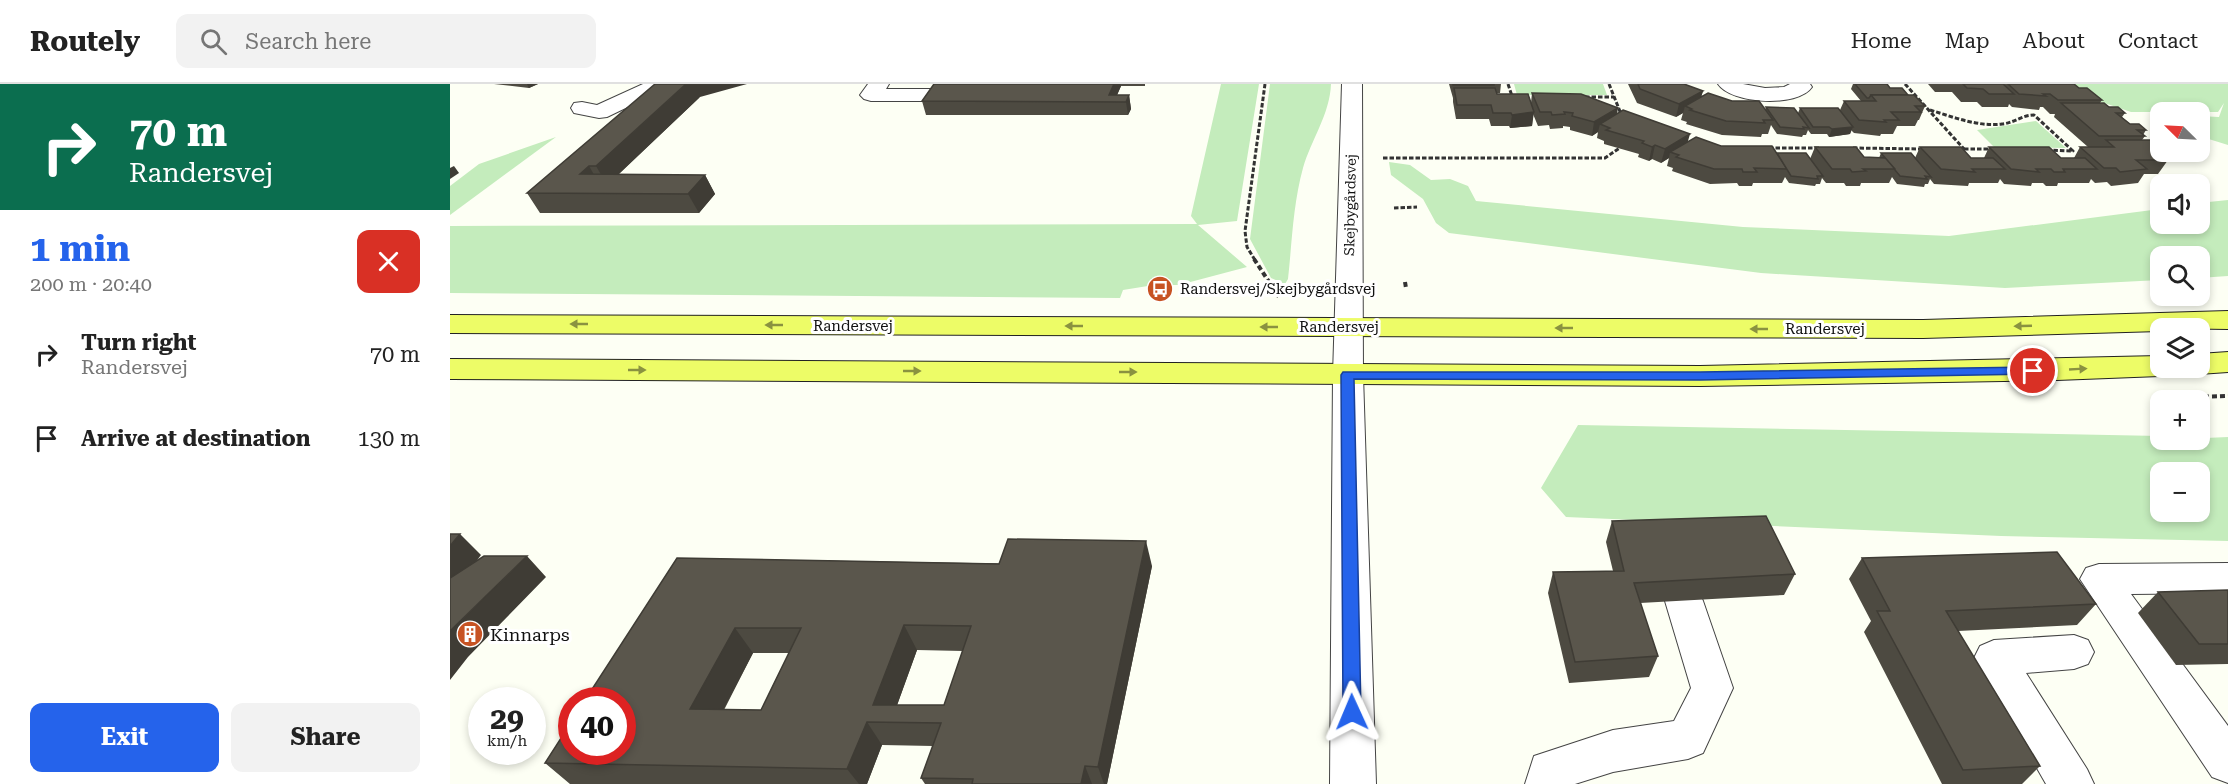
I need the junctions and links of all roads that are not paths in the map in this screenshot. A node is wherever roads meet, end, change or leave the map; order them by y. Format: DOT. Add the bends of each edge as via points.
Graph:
graph roads {
  1 [pos="660,84"];
  2 [pos="879,84"];
  3 [pos="1352,84"];
  4 [pos="1728,84"];
  5 [pos="1800,84"];
  6 [pos="935,95"];
  7 [pos="590,110"];
  8 [pos="2228,320"];
  9 [pos="450,324"];
  10 [pos="1349,327"];
  11 [pos="2228,363"];
  12 [pos="2210,364"];
  13 [pos="2150,366"];
  14 [pos="450,369"];
  15 [pos="1348,375"];
  16 [pos="2228,578"];
  17 [pos="1684,601"];
  18 [pos="2074,652"];
  19 [pos="2228,762"];
  20 [pos="1353,784"];
  21 [pos="1548,784"];
  22 [pos="2071,784"];
  1 -- 7 [label="street"];
  2 -- 6 [label="street" via="871,95"];
  3 -- 10 [label="street, Skejbygårdsvej"];
  4 -- 5 [label="street" via="1755,93 1791,94 1802,87"];
  8 -- 10 [label="main road, Randersvej, one-way" via="1923,329"];
  10 -- 9 [label="main road, Randersvej, one-way"];
  10 -- 15 [label="street, Skejbygårdsvej"];
  11 -- 12 [label="main road"];
  15 -- 13 [label="main road, one-way" via="1700,376"];
  14 -- 15 [label="main road, one-way"];
  15 -- 20 [label="street, Skejbygårdsvej"];
  16 -- 19 [label="street" via="2098,579"];
  17 -- 21 [label="street" via="1712,688 1688,739 1613,751 1550,771"];
  18 -- 22 [label="street" via="1994,658"];
}
